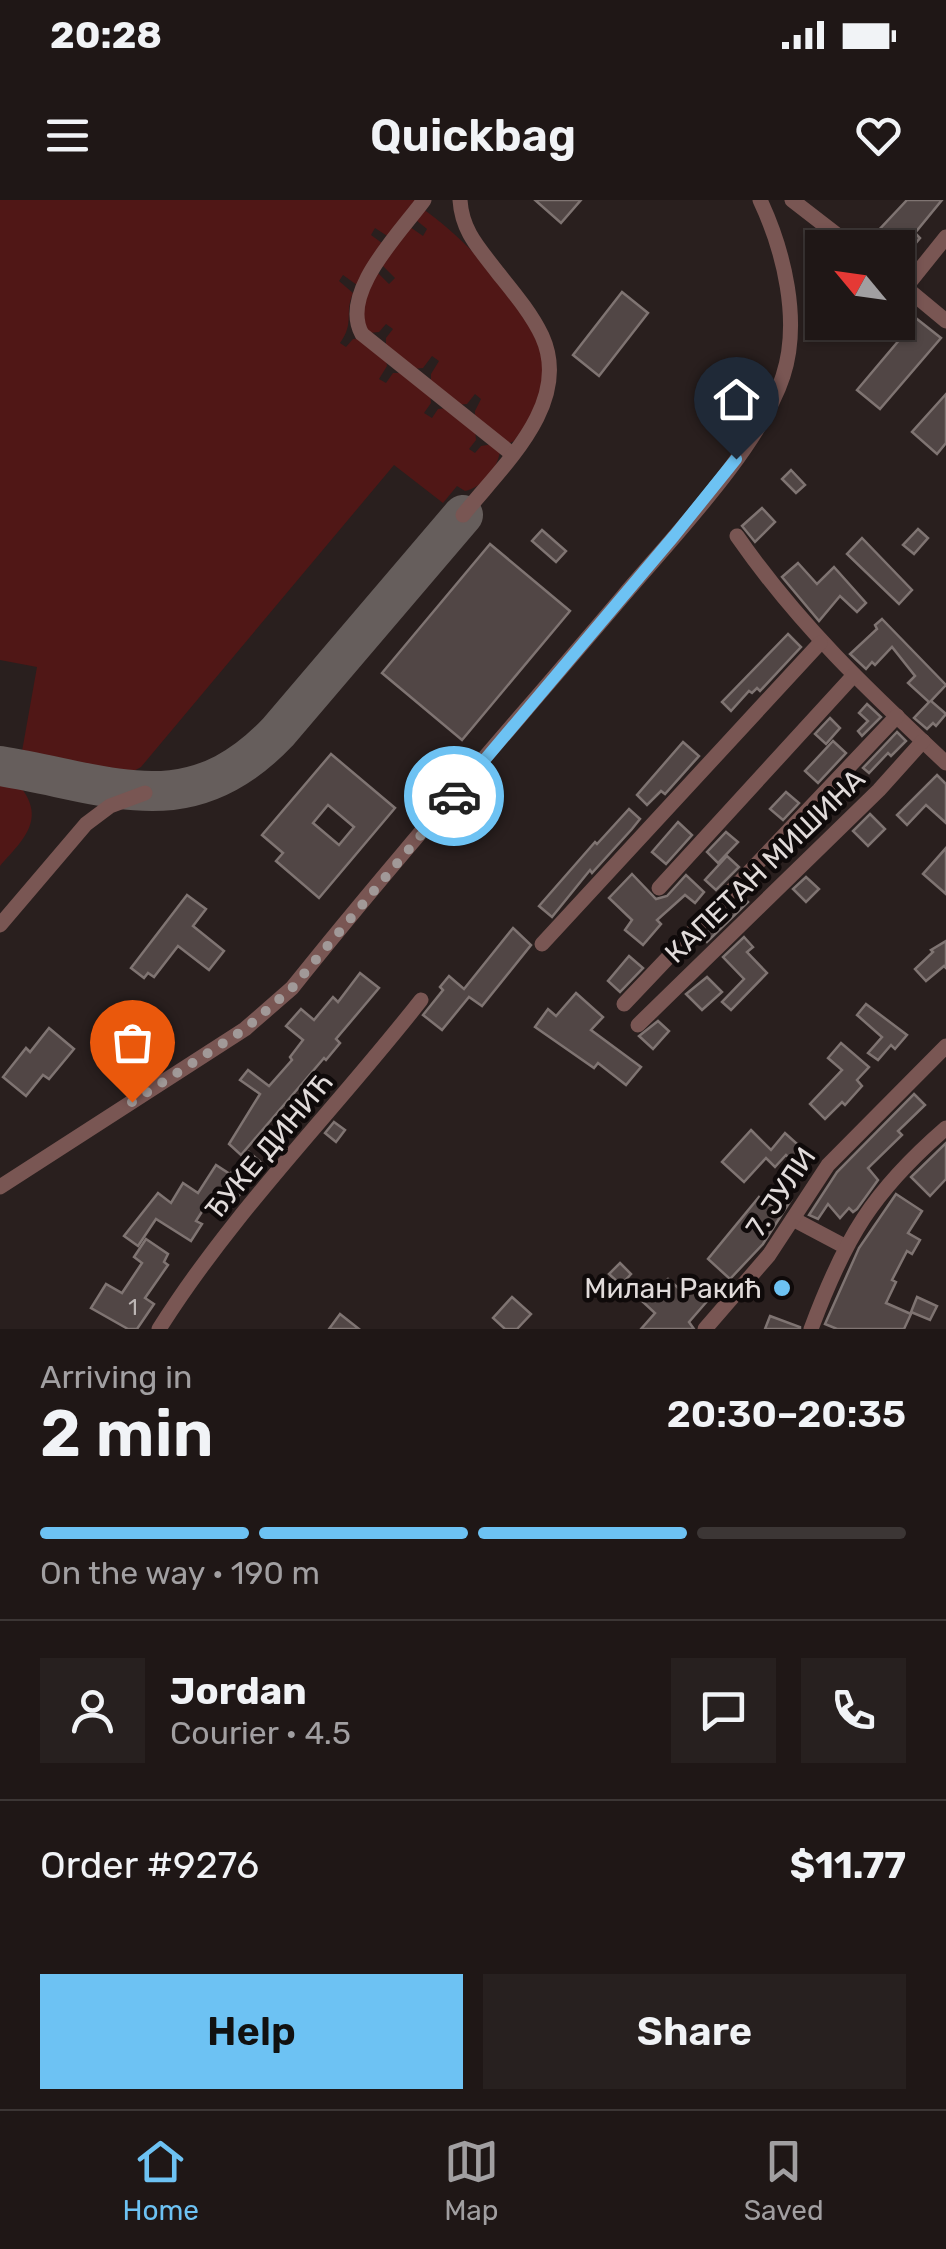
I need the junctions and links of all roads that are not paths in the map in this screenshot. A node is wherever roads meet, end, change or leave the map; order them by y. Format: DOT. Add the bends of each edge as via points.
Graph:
graph roads {
  1 [pos="424,200"];
  2 [pos="460,200"];
  3 [pos="760,200"];
  4 [pos="792,200"];
  5 [pos="831,230"];
  6 [pos="946,237"];
  7 [pos="915,269"];
  8 [pos="915,296"];
  9 [pos="946,321"];
  10 [pos="512,454"];
  11 [pos="463,515"];
  12 [pos="737,536"];
  13 [pos="820,642"];
  14 [pos="854,675"];
  15 [pos="897,716"];
  16 [pos="923,741"];
  17 [pos="946,762"];
  18 [pos="145,794"];
  19 [pos="659,888"];
  20 [pos="0,924"];
  21 [pos="542,944"];
  22 [pos="422,1000"];
  23 [pos="624,1004"];
  24 [pos="638,1025"];
  25 [pos="946,1046"];
  26 [pos="946,1128"];
  27 [pos="0,1187"];
  28 [pos="793,1220"];
  29 [pos="844,1246"];
  30 [pos="159,1329"];
  31 [pos="705,1329"];
  32 [pos="811,1329"];
  1 -- 10 [label="street" via="359,290 356,323"];
  2 -- 10 [label="street" via="476,248 522,303 548,356 540,413"];
  3 -- 27 [label="street" via="781,258 790,335 784,374 756,433 292,988 245,1029"];
  4 -- 5 [label="street"];
  6 -- 7 [label="street"];
  8 -- 9 [label="street"];
  10 -- 11 [label="street"];
  12 -- 13 [label="street"];
  13 -- 14 [label="street"];
  13 -- 21 [label="street"];
  14 -- 15 [label="street"];
  14 -- 19 [label="street"];
  15 -- 16 [label="street"];
  15 -- 23 [label="street"];
  16 -- 17 [label="street"];
  16 -- 24 [label="street, КАПЕТАН МИШИНА"];
  18 -- 20 [label="street" via="110,806 86,824"];
  22 -- 30 [label="street, ЂУКЕ ДИНИЋ" via="229,1231"];
  25 -- 28 [label="street, 7. ЈУЛИ" via="828,1165"];
  26 -- 29 [label="street" via="900,1169"];
  28 -- 29 [label="street"];
  28 -- 31 [label="street, 7. ЈУЛИ"];
  29 -- 32 [label="street"];
}
